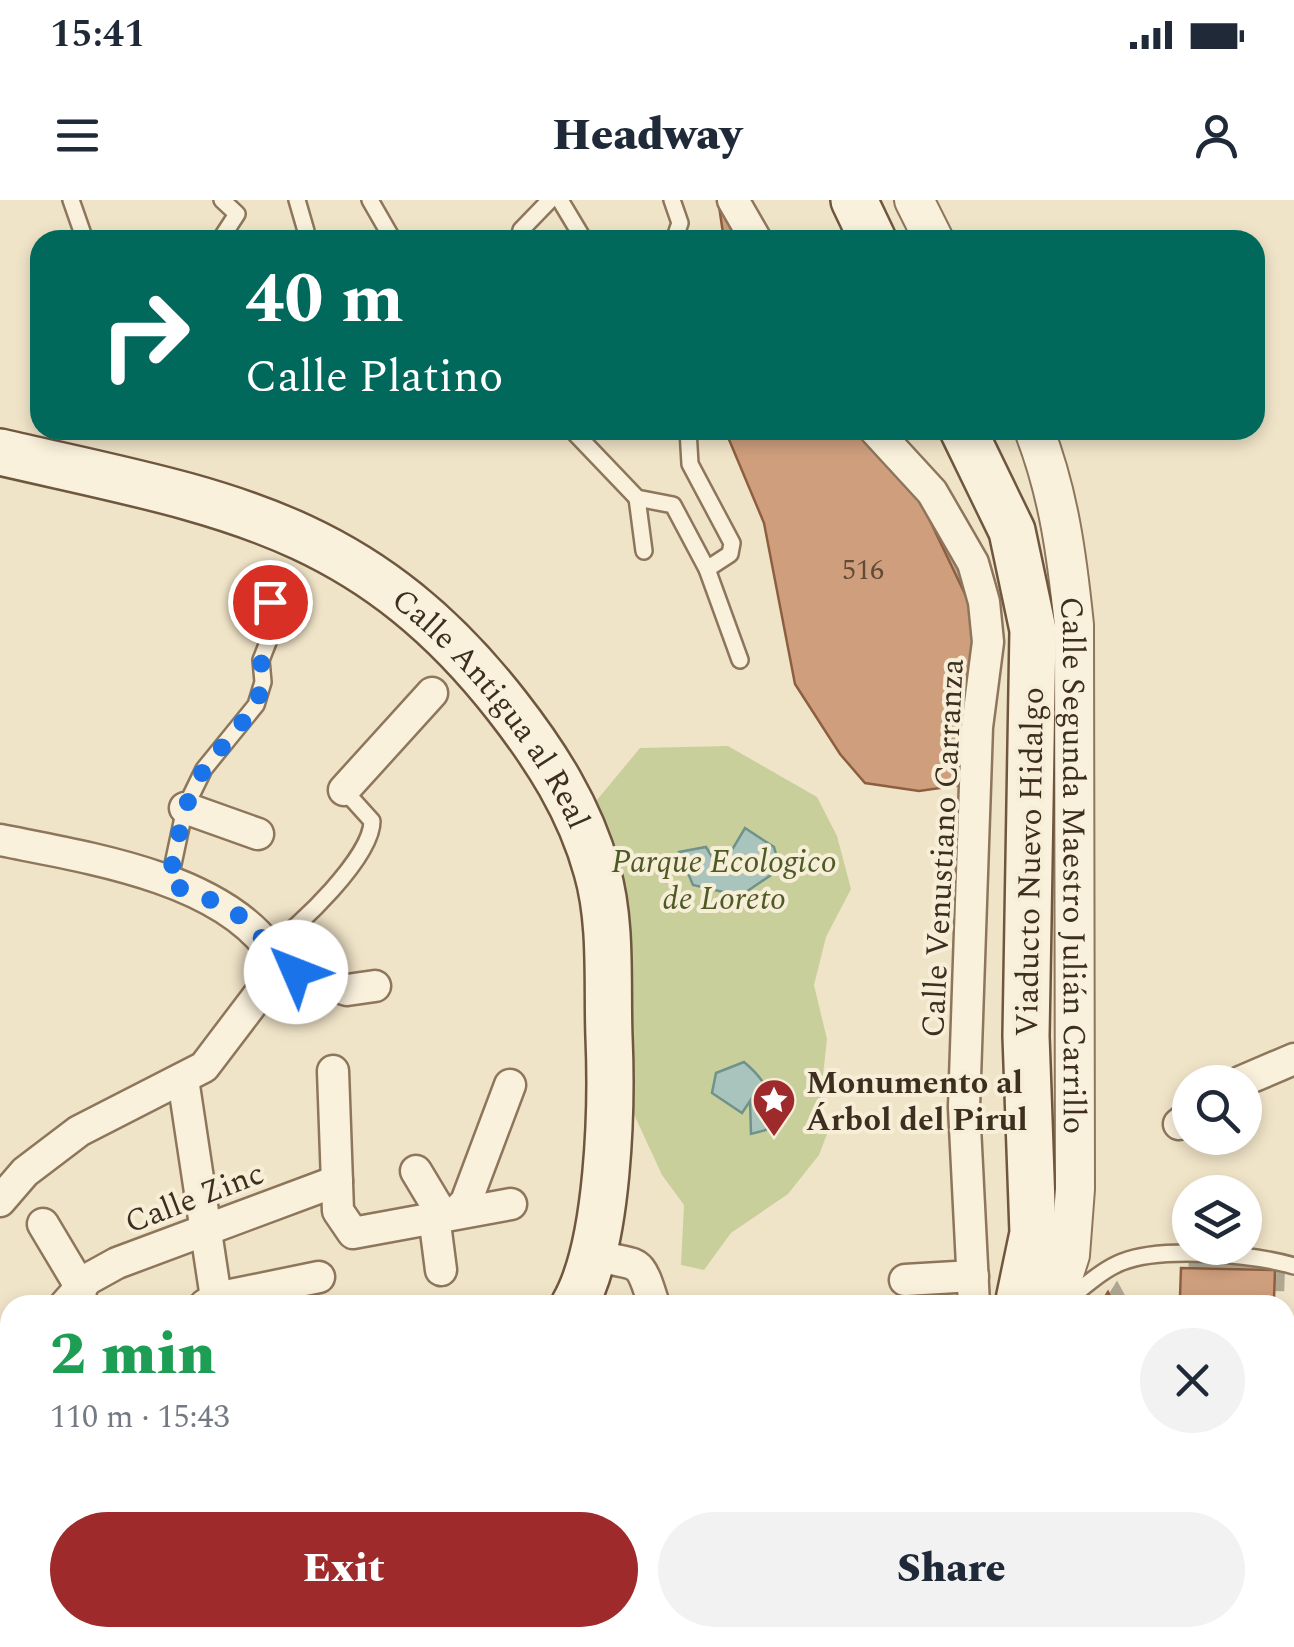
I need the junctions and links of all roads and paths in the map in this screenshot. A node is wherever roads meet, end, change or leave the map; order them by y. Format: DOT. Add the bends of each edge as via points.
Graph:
graph roads {
  1 [pos="71,200"];
  2 [pos="222,200"];
  3 [pos="296,200"];
  4 [pos="550,200"];
  5 [pos="560,200"];
  6 [pos="672,200"];
  7 [pos="733,200"];
  8 [pos="854,200"];
  9 [pos="914,200"];
  10 [pos="372,201"];
  11 [pos="82,230"];
  12 [pos="227,230"];
  13 [pos="306,230"];
  14 [pos="388,230"];
  15 [pos="521,230"];
  16 [pos="578,230"];
  17 [pos="678,230"];
  18 [pos="750,230"];
  19 [pos="868,230"];
  20 [pos="929,230"];
  21 [pos="582,440"];
  22 [pos="689,440"];
  23 [pos="884,440"];
  24 [pos="968,440"];
  25 [pos="1038,440"];
  26 [pos="0,452"];
  27 [pos="637,498"];
  28 [pos="644,551"];
  29 [pos="707,569"];
  30 [pos="278,583"];
  31 [pos="740,660"];
  32 [pos="432,693"];
  33 [pos="344,790"];
  34 [pos="185,808"];
  35 [pos="258,834"];
  36 [pos="0,840"];
  37 [pos="168,884"];
  38 [pos="269,956"];
  39 [pos="376,986"];
  40 [pos="1294,1058"];
  41 [pos="333,1071"];
  42 [pos="1262,1072"];
  43 [pos="183,1078"];
  44 [pos="510,1086"];
  45 [pos="416,1171"];
  46 [pos="337,1181"];
  47 [pos="0,1201"];
  48 [pos="511,1204"];
  49 [pos="444,1215"];
  50 [pos="42,1224"];
  51 [pos="206,1230"];
  52 [pos="593,1254"];
  53 [pos="1294,1266"];
  54 [pos="442,1270"];
  55 [pos="905,1280"];
  56 [pos="306,1289"];
  57 [pos="973,1291"];
  58 [pos="74,1295"];
  59 [pos="81,1295"];
  60 [pos="210,1295"];
  61 [pos="262,1295"];
  62 [pos="578,1295"];
  63 [pos="651,1295"];
  64 [pos="1020,1295"];
  65 [pos="1060,1295"];
  66 [pos="1072,1295"];
  1 -- 11 [label="lane"];
  2 -- 12 [label="lane" via="237,214"];
  3 -- 13 [label="lane"];
  4 -- 15 [label="lane"];
  5 -- 16 [label="lane"];
  6 -- 17 [label="lane"];
  7 -- 18 [label="street"];
  8 -- 19 [label="main road"];
  9 -- 20 [label="street"];
  10 -- 14 [label="lane"];
  21 -- 27 [label="lane"];
  22 -- 29 [label="lane" via="690,464 732,543 730,554"];
  23 -- 57 [label="street, Calle Venustiano Carranza" via="932,492 974,563 984,602 988,642 977,727 964,1107"];
  24 -- 64 [label="main road, Viaducto Nuevo Hidalgo" via="1012,531 1033,630 1026,1036 1032,1232"];
  25 -- 65 [label="street, Calle Segunda Maestro Julián Carrillo" via="1059,510 1074,624 1075,1188"];
  26 -- 52 [label="main road, Calle Antigua al Real" via="181,494 310,537 410,602 452,640 524,728 559,778 582,828 604,905 610,1067"];
  27 -- 28 [label="lane"];
  27 -- 29 [label="lane" via="672,505"];
  29 -- 31 [label="lane"];
  30 -- 34 [label="lane" via="267,610 272,632 256,706 204,769"];
  32 -- 33 [label="street"];
  33 -- 38 [label="lane" via="372,821 365,849"];
  34 -- 35 [label="street"];
  34 -- 37 [label="lane"];
  36 -- 37 [label="street" via="98,860"];
  37 -- 38 [label="street" via="220,902"];
  38 -- 39 [label="street" via="348,990"];
  38 -- 43 [label="street" via="270,980 258,1002 204,1067"];
  40 -- 42 [label="street"];
  41 -- 46 [label="street"];
  43 -- 47 [label="street" via="80,1130 25,1172"];
  43 -- 51 [label="street"];
  44 -- 49 [label="street" via="466,1202"];
  45 -- 49 [label="street"];
  46 -- 49 [label="street" via="338,1212 353,1233"];
  46 -- 51 [label="street, Calle Zinc"];
  48 -- 49 [label="street"];
  49 -- 54 [label="street"];
  50 -- 58 [label="street, Calle Zinc"];
  51 -- 59 [label="street, Calle Zinc" via="117,1263"];
  51 -- 60 [label="street"];
  52 -- 62 [label="main road, Calle Antigua al Real"];
  52 -- 63 [label="street" via="636,1262"];
  53 -- 66 [label="lane" via="1252,1254 1155,1256 1122,1262"];
  55 -- 57 [label="street"];
  56 -- 61 [label="street"];
}
